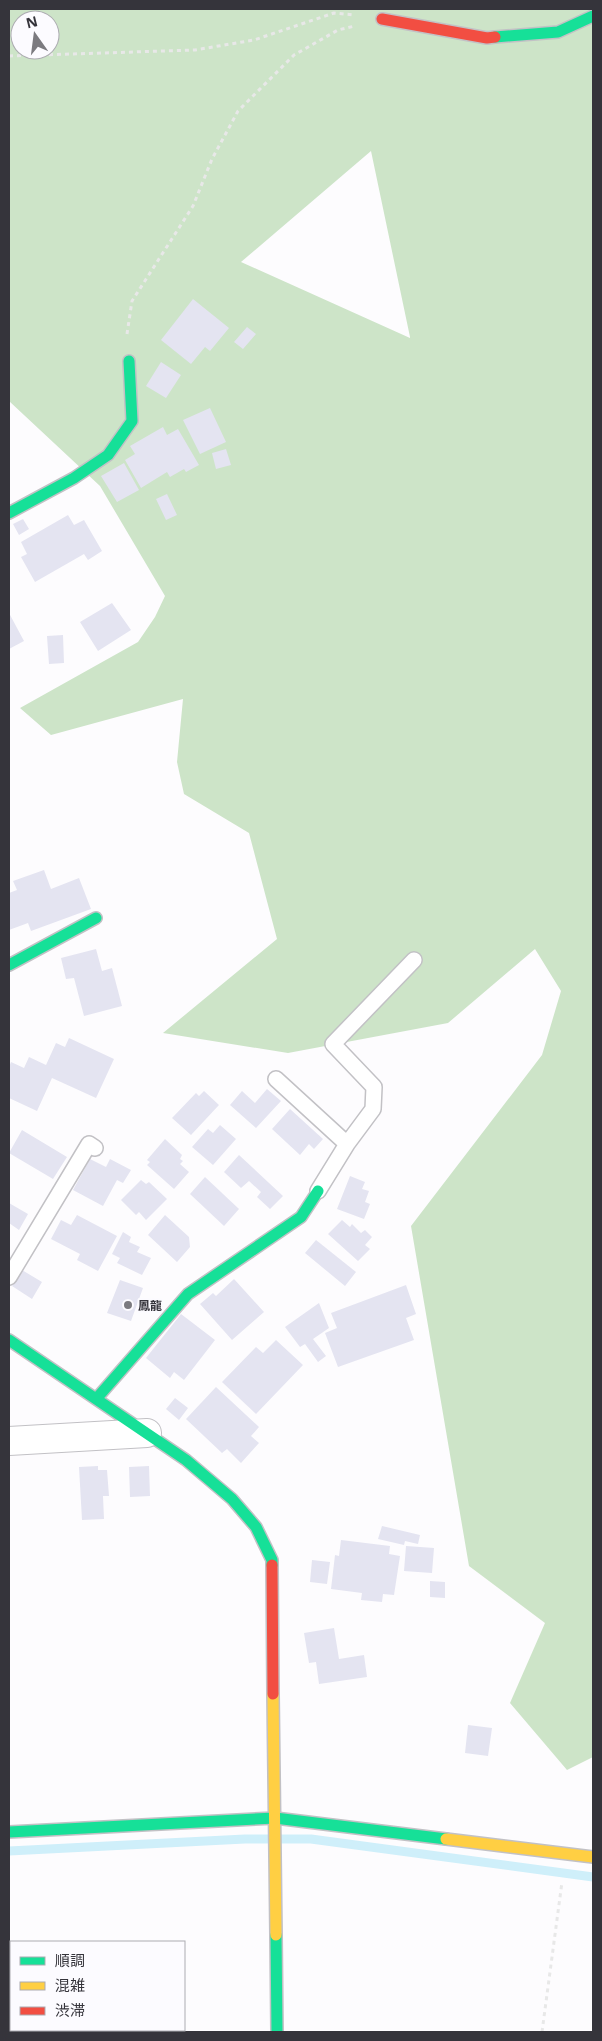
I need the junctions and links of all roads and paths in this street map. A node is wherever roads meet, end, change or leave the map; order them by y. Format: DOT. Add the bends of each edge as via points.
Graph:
graph roads {
  1 [pos="593,16"];
  2 [pos="382,19"];
  3 [pos="9,56"];
  4 [pos="129,362"];
  5 [pos="9,513"];
  6 [pos="96,918"];
  7 [pos="414,960"];
  8 [pos="9,965"];
  9 [pos="276,1079"];
  10 [pos="347,1144"];
  11 [pos="95,1148"];
  12 [pos="318,1191"];
  13 [pos="9,1277"];
  14 [pos="9,1340"];
  15 [pos="96,1398"];
  16 [pos="147,1433"];
  17 [pos="9,1440"];
  18 [pos="275,1818"];
  19 [pos="9,1832"];
  20 [pos="566,1854"];
  21 [pos="593,1857"];
  22 [pos="277,2032"];
  23 [pos="542,2032"];
  1 -- 2 [label="street" via="558,32 487,38"];
  2 -- 3 [label="path" via="334,13 254,40 195,50"];
  2 -- 4 [label="path" via="338,30 294,55 238,111 212,159 193,206 132,302 126,341"];
  4 -- 5 [label="street" via="132,421 108,455 74,478"];
  6 -- 8 [label="street"];
  7 -- 10 [label="lane" via="333,1044 374,1087 372,1109"];
  9 -- 10 [label="lane"];
  10 -- 12 [label="lane"];
  11 -- 13 [label="lane" via="89,1144"];
  12 -- 15 [label="street" via="301,1217 188,1294"];
  14 -- 15 [label="street"];
  15 -- 16 [label="street"];
  16 -- 17 [label="street"];
  16 -- 18 [label="street" via="186,1460 232,1499 256,1527 272,1560"];
  18 -- 19 [label="street"];
  18 -- 20 [label="street"];
  18 -- 22 [label="street"];
  20 -- 21 [label="street"];
  20 -- 23 [label="path"];
}
